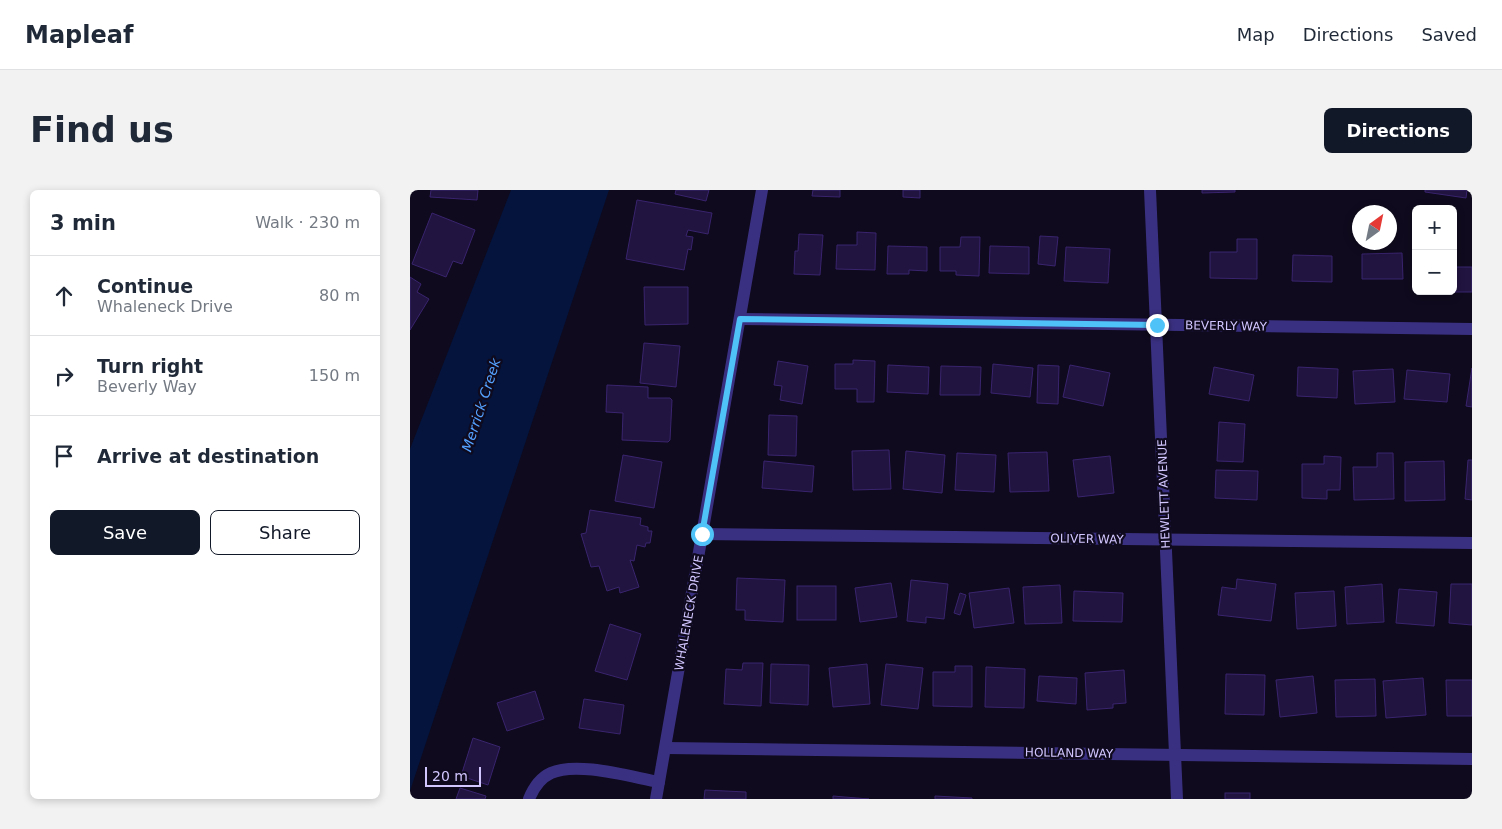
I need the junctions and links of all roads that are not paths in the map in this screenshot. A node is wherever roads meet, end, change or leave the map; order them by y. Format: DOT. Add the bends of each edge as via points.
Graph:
graph roads {
  1 [pos="762,190"];
  2 [pos="1150,190"];
  3 [pos="740,319"];
  4 [pos="1157,325"];
  5 [pos="1472,329"];
  6 [pos="702,534"];
  7 [pos="1166,540"];
  8 [pos="1472,543"];
  9 [pos="666,748"];
  10 [pos="1175,754"];
  11 [pos="1472,759"];
  12 [pos="659,782"];
  13 [pos="529,799"];
  14 [pos="656,799"];
  15 [pos="1177,799"];
  1 -- 3 [label="street, WHALENECK DRIVE"];
  2 -- 4 [label="street, HEWLETT AVENUE"];
  3 -- 4 [label="street, BEVERLY WAY"];
  3 -- 6 [label="street, WHALENECK DRIVE"];
  4 -- 5 [label="street, BEVERLY WAY"];
  4 -- 7 [label="street, HEWLETT AVENUE"];
  6 -- 7 [label="street, OLIVER WAY"];
  6 -- 9 [label="street, WHALENECK DRIVE"];
  7 -- 8 [label="street, OLIVER WAY"];
  7 -- 10 [label="street, HEWLETT AVENUE"];
  9 -- 10 [label="street, HOLLAND WAY"];
  9 -- 12 [label="street, WHALENECK DRIVE"];
  10 -- 11 [label="street, HOLLAND WAY"];
  10 -- 15 [label="street, HEWLETT AVENUE"];
  12 -- 13 [label="street" via="572,768 550,773 534,787"];
  12 -- 14 [label="street, WHALENECK DRIVE"];
}
